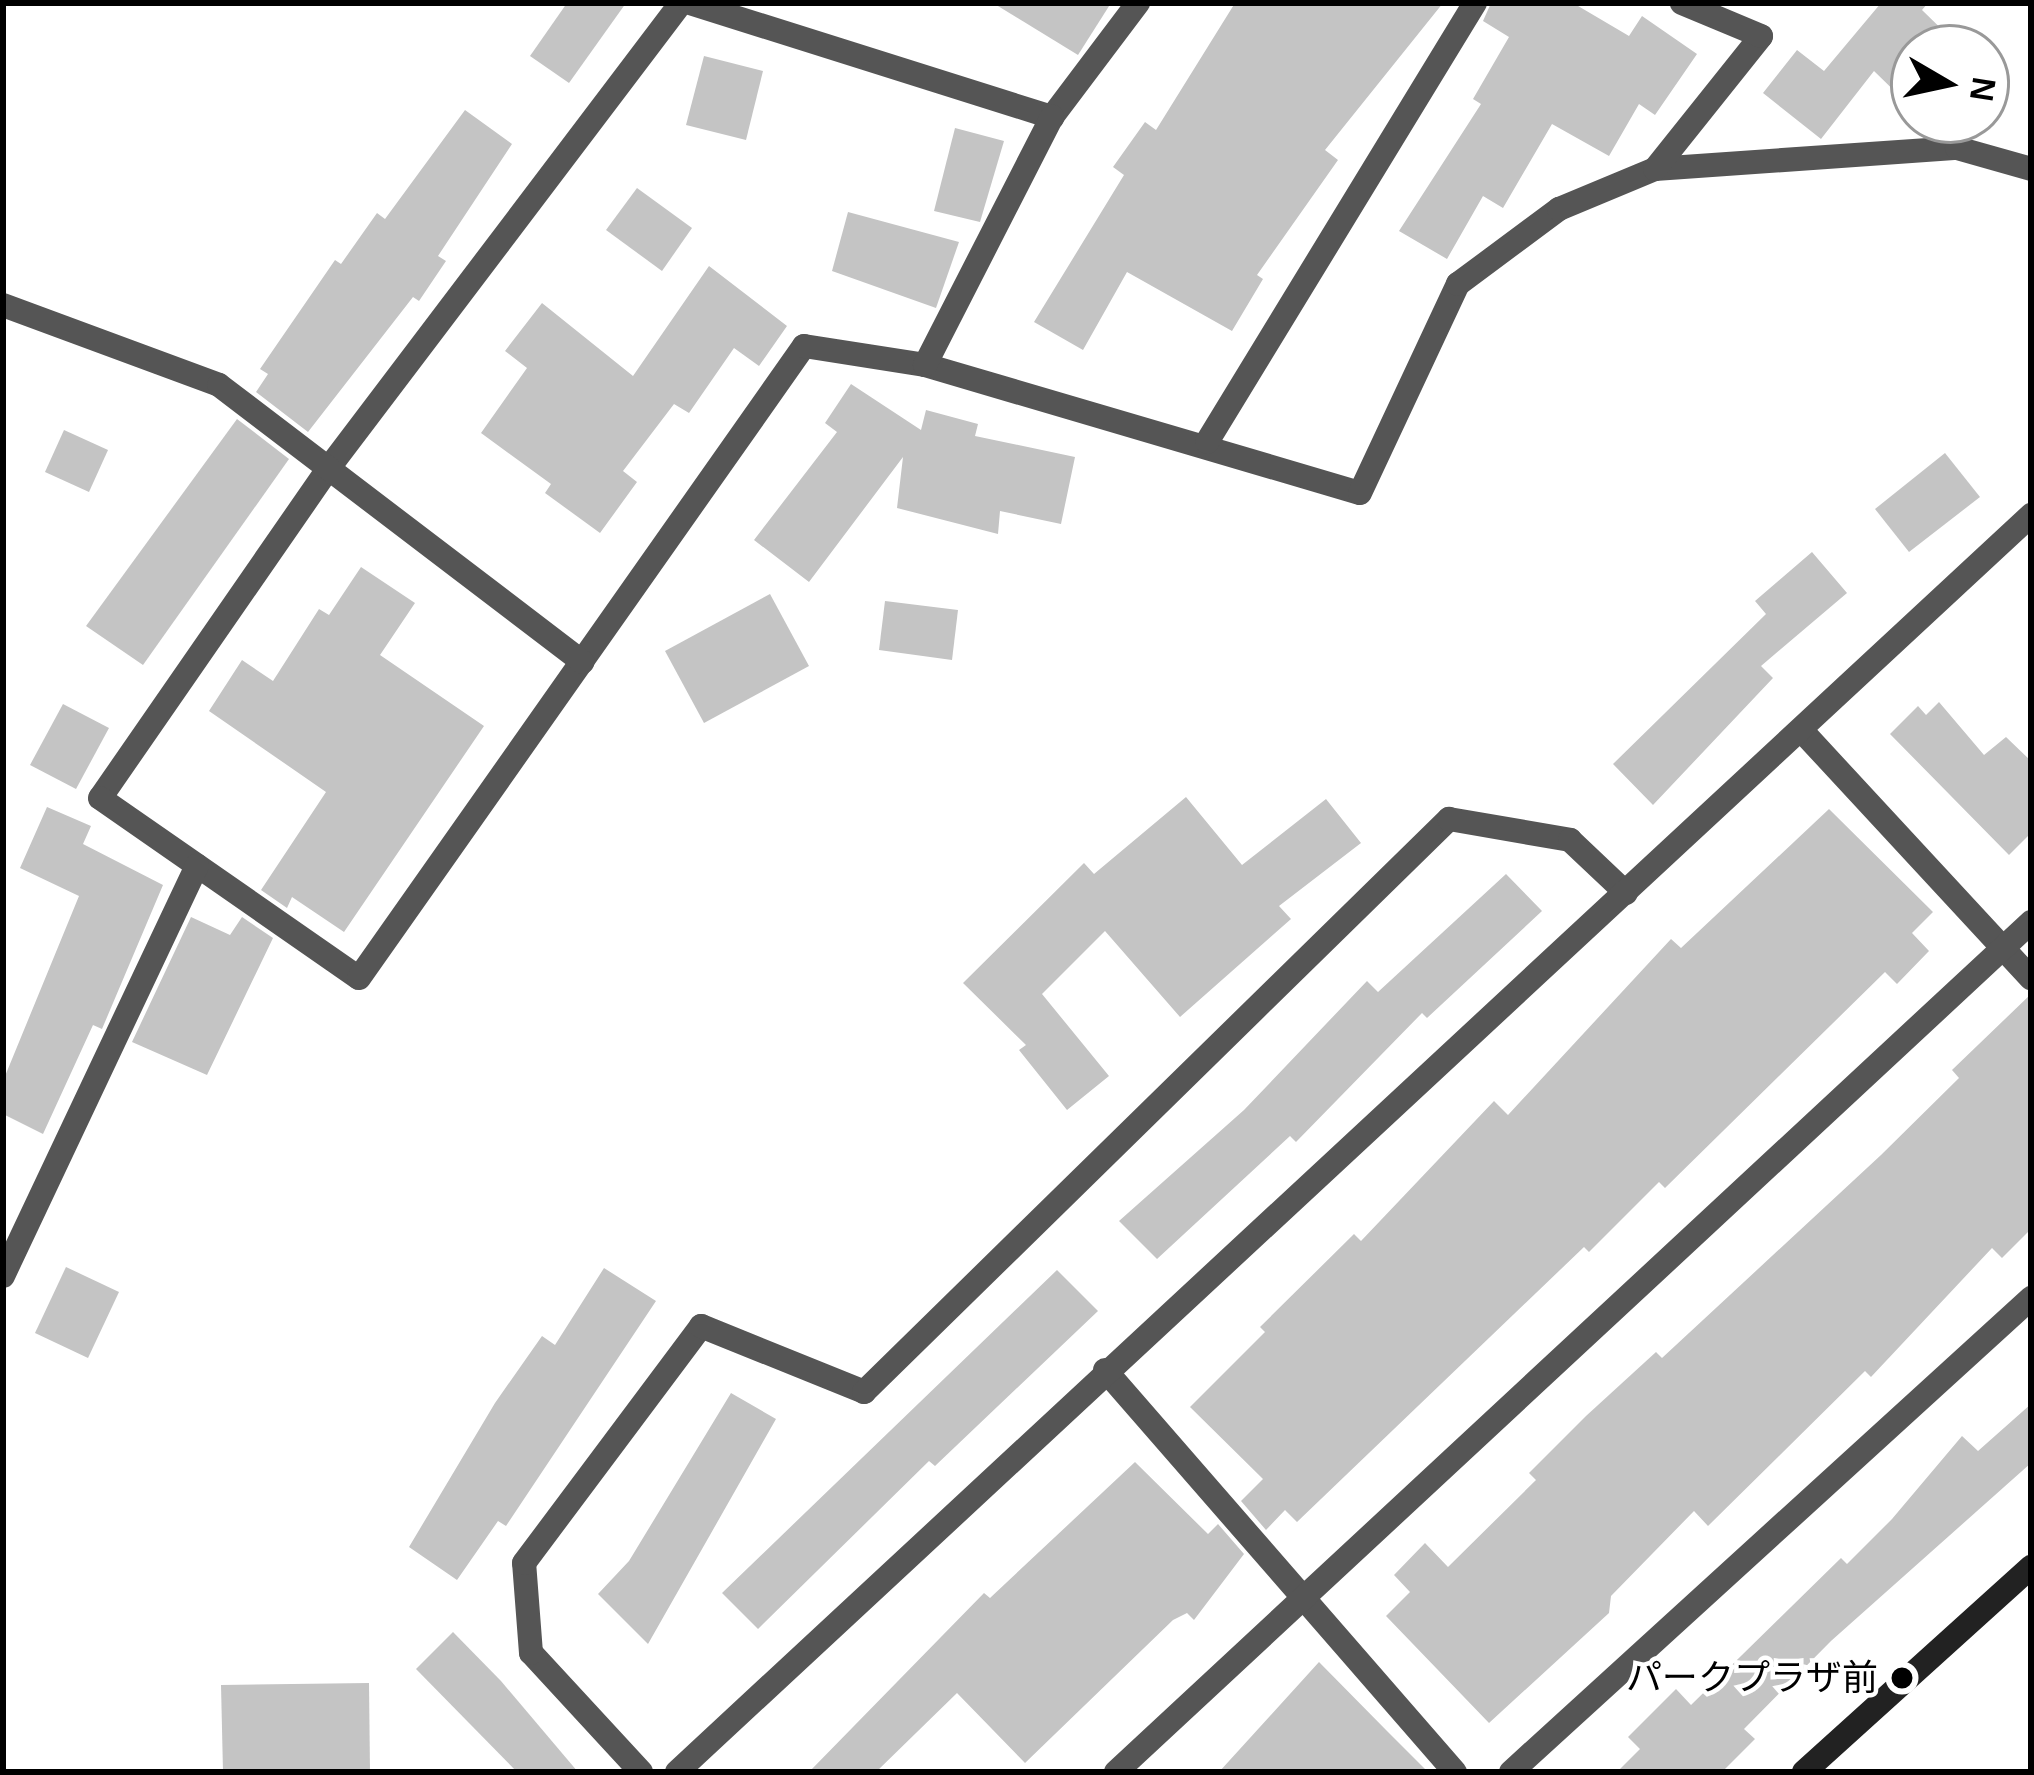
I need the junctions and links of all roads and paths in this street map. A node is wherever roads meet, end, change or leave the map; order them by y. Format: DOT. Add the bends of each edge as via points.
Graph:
graph roads {
  1 [pos="686,3"];
  2 [pos="1138,3"];
  3 [pos="1475,3"];
  4 [pos="1682,3"];
  5 [pos="1052,117"];
  6 [pos="1655,169"];
  7 [pos="2031,169"];
  8 [pos="3,305"];
  9 [pos="926,365"];
  10 [pos="1207,442"];
  11 [pos="328,469"];
  12 [pos="2031,515"];
  13 [pos="584,662"];
  14 [pos="1802,731"];
  15 [pos="197,866"];
  16 [pos="1626,893"];
  17 [pos="2031,922"];
  18 [pos="2003,947"];
  19 [pos="2031,978"];
  20 [pos="3,1276"];
  21 [pos="2031,1298"];
  22 [pos="1105,1370"];
  23 [pos="2031,1567"];
  24 [pos="1301,1602"];
  25 [pos="641,1772"];
  26 [pos="677,1772"];
  27 [pos="1116,1772"];
  28 [pos="1455,1772"];
  29 [pos="1511,1772"];
  30 [pos="1804,1772"];
  1 -- 5 [label="street"];
  1 -- 11 [label="street"];
  2 -- 5 [label="street"];
  3 -- 10 [label="street"];
  4 -- 6 [label="street" via="1760,36"];
  5 -- 9 [label="street"];
  6 -- 7 [label="street" via="1958,148"];
  6 -- 10 [label="street" via="1559,209 1458,284 1360,493"];
  8 -- 11 [label="street" via="218,385"];
  9 -- 10 [label="street"];
  9 -- 13 [label="street" via="805,346"];
  11 -- 13 [label="street"];
  11 -- 15 [label="street" via="100,798"];
  12 -- 14 [label="street"];
  13 -- 15 [label="street" via="359,978"];
  14 -- 16 [label="street"];
  14 -- 18 [label="street"];
  15 -- 20 [label="street"];
  16 -- 22 [label="street"];
  16 -- 25 [label="street" via="1570,840 1449,819 864,1392 701,1326 524,1563 531,1653"];
  17 -- 18 [label="street"];
  18 -- 19 [label="street"];
  18 -- 24 [label="street"];
  21 -- 29 [label="street"];
  22 -- 24 [label="street"];
  22 -- 26 [label="street"];
  23 -- 30 [label="street"];
  24 -- 27 [label="street"];
  24 -- 28 [label="street"];
}
